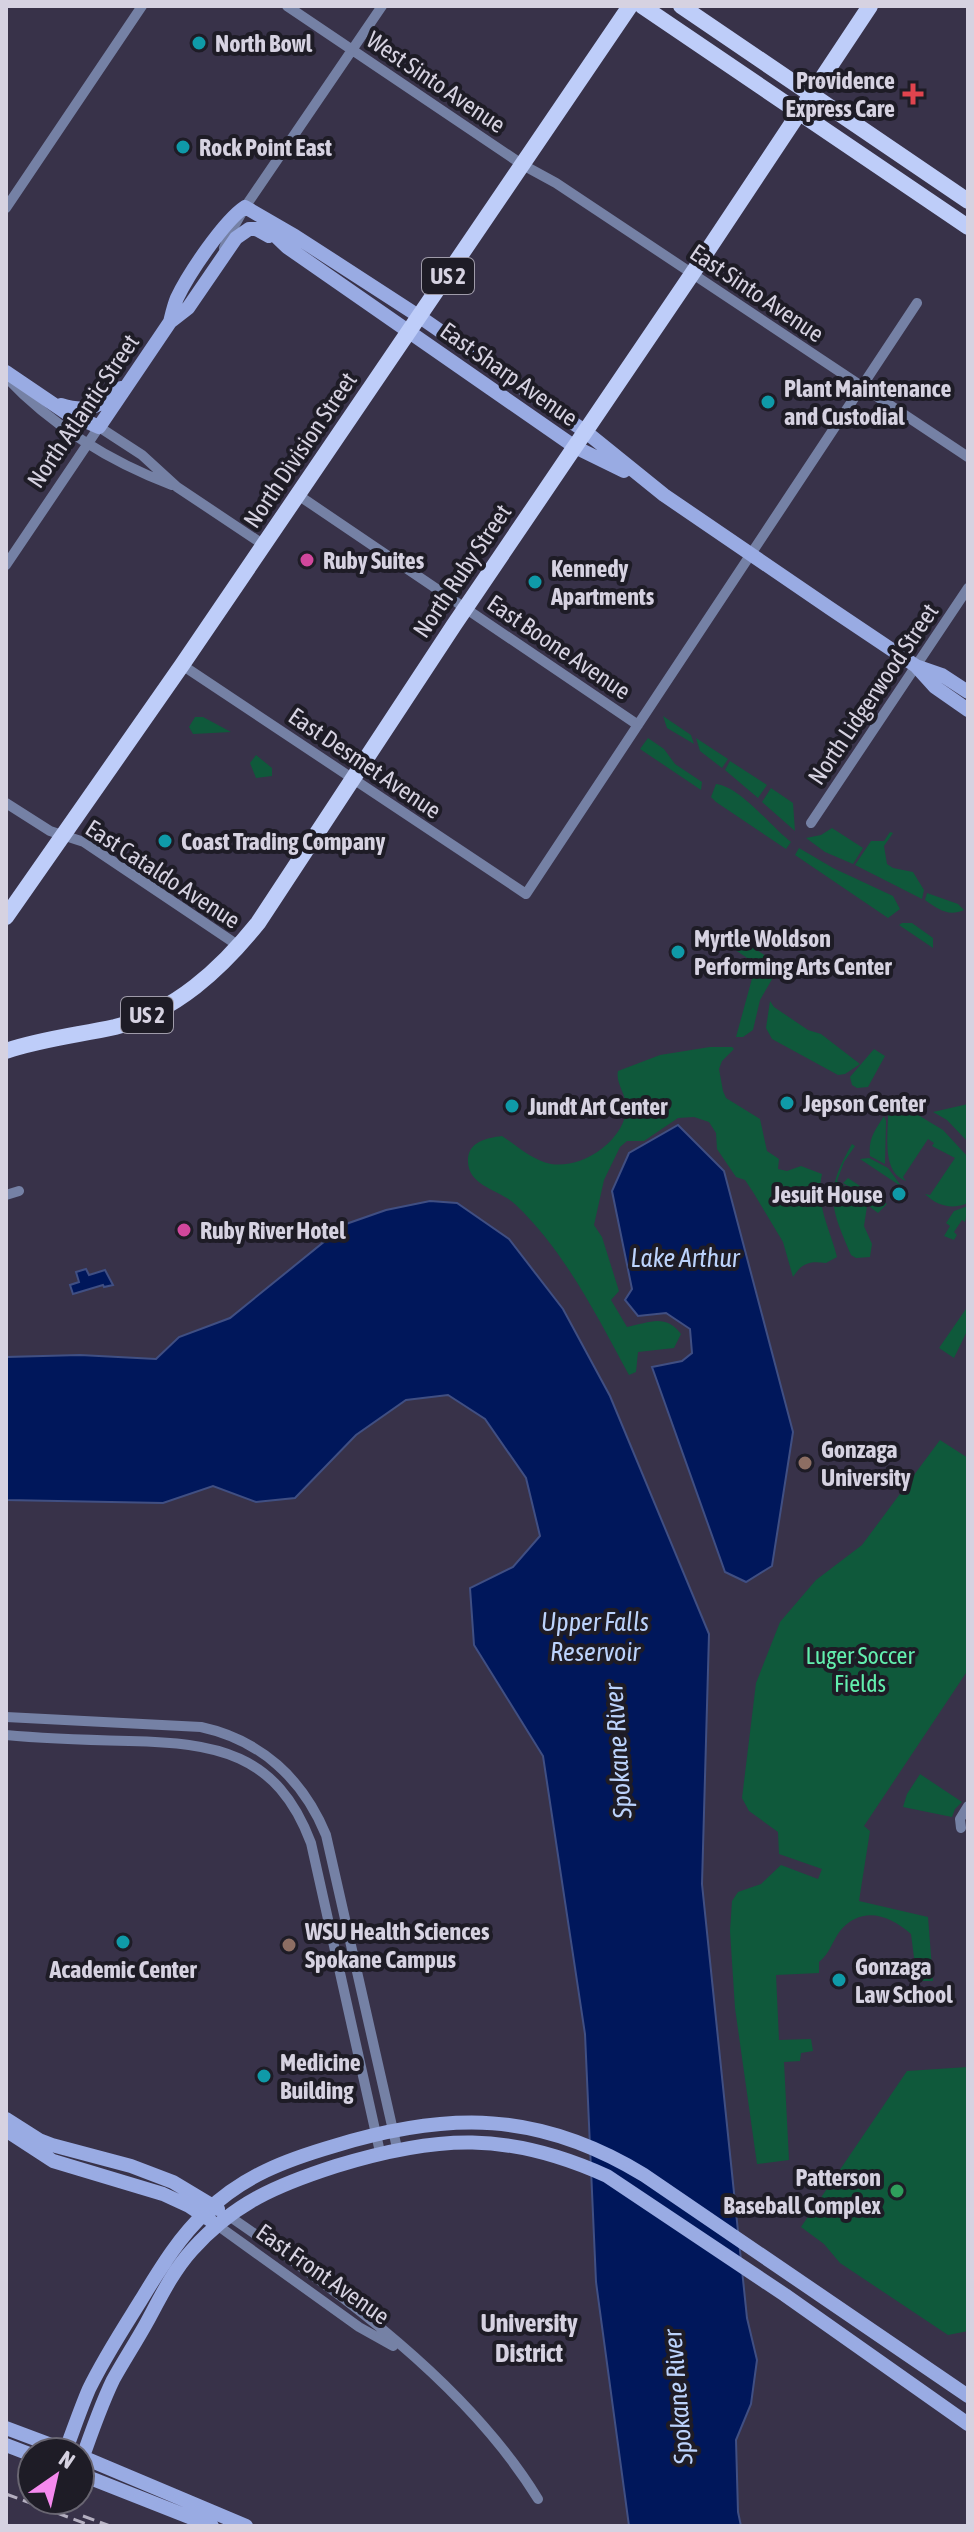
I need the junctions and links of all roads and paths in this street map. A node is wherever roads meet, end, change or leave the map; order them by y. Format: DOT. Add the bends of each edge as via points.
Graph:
graph roads {
  1 [pos="142,6"];
  2 [pos="287,6"];
  3 [pos="382,6"];
  4 [pos="630,6"];
  5 [pos="642,6"];
  6 [pos="681,6"];
  7 [pos="870,6"];
  8 [pos="352,50"];
  9 [pos="811,95"];
  10 [pos="798,113"];
  11 [pos="523,165"];
  12 [pos="968,201"];
  13 [pos="245,207"];
  14 [pos="6,208"];
  15 [pos="968,227"];
  16 [pos="287,247"];
  17 [pos="222,259"];
  18 [pos="692,274"];
  19 [pos="917,303"];
  20 [pos="420,317"];
  21 [pos="170,322"];
  22 [pos="409,332"];
  23 [pos="6,374"];
  24 [pos="131,380"];
  25 [pos="862,387"];
  26 [pos="48,400"];
  27 [pos="99,427"];
  28 [pos="586,432"];
  29 [pos="88,443"];
  30 [pos="575,447"];
  31 [pos="968,457"];
  32 [pos="639,478"];
  33 [pos="177,487"];
  34 [pos="298,495"];
  35 [pos="264,545"];
  36 [pos="751,554"];
  37 [pos="6,565"];
  38 [pos="968,588"];
  39 [pos="465,608"];
  40 [pos="182,665"];
  41 [pos="916,666"];
  42 [pos="968,692"];
  43 [pos="968,710"];
  44 [pos="638,725"];
  45 [pos="352,778"];
  46 [pos="6,803"];
  47 [pos="811,823"];
  48 [pos="65,835"];
  49 [pos="6,917"];
  50 [pos="239,946"];
  51 [pos="6,1051"];
  52 [pos="19,1191"];
  53 [pos="6,1195"];
  54 [pos="6,1717"];
  55 [pos="75,1722"];
  56 [pos="6,1735"];
  57 [pos="74,1739"];
  58 [pos="968,1806"];
  59 [pos="961,1828"];
  60 [pos="337,1874"];
  61 [pos="320,1878"];
  62 [pos="363,1992"];
  63 [pos="346,2002"];
  64 [pos="6,2119"];
  65 [pos="392,2129"];
  66 [pos="6,2130"];
  67 [pos="375,2133"];
  68 [pos="397,2148"];
  69 [pos="380,2152"];
  70 [pos="207,2210"];
  71 [pos="223,2220"];
  72 [pos="968,2396"];
  73 [pos="968,2424"];
  74 [pos="6,2428"];
  75 [pos="26,2436"];
  76 [pos="78,2436"];
  77 [pos="84,2436"];
  78 [pos="96,2464"];
  79 [pos="96,2480"];
  80 [pos="538,2499"];
  81 [pos="212,2526"];
  82 [pos="246,2526"];
  1 -- 14 [label="street"];
  2 -- 8 [label="street, West Sinto Avenue"];
  3 -- 8 [label="street, North Atlantic Street"];
  4 -- 11 [label="main road, North Division Street / US 2"];
  5 -- 10 [label="main road"];
  6 -- 9 [label="main road"];
  7 -- 9 [label="main road, North Ruby Street / US 2"];
  8 -- 11 [label="street, West Sinto Avenue"];
  8 -- 13 [label="street, North Atlantic Street"];
  9 -- 10 [label="main road, North Ruby Street / US 2"];
  9 -- 12 [label="main road"];
  10 -- 15 [label="main road"];
  10 -- 18 [label="main road, North Ruby Street / US 2"];
  11 -- 18 [label="street, East Sinto Avenue"];
  11 -- 20 [label="main road, North Division Street / US 2"];
  13 -- 16 [label="street, East Sharp Avenue"];
  13 -- 17 [label="street, North Atlantic Street"];
  13 -- 20 [label="street, East Sharp Avenue"];
  13 -- 21 [label="street, North Atlantic Street" via="228,221 176,299"];
  16 -- 17 [label="street" via="249,229"];
  16 -- 22 [label="street, East Sharp Avenue"];
  17 -- 21 [label="street, North Atlantic Street" via="188,308"];
  18 -- 25 [label="street, East Sinto Avenue"];
  18 -- 28 [label="main road, North Ruby Street / US 2"];
  19 -- 25 [label="street"];
  20 -- 22 [label="main road, North Division Street / US 2"];
  20 -- 28 [label="street, East Sharp Avenue"];
  21 -- 24 [label="street, North Atlantic Street"];
  22 -- 30 [label="street, East Sharp Avenue"];
  22 -- 34 [label="main road, North Division Street / US 2"];
  23 -- 26 [label="street"];
  23 -- 29 [label="street" via="25,397"];
  24 -- 26 [label="street" via="87,409"];
  24 -- 27 [label="street, North Atlantic Street"];
  25 -- 31 [label="street, East Sinto Avenue"];
  25 -- 36 [label="street"];
  26 -- 27 [label="street"];
  27 -- 29 [label="street, North Atlantic Street"];
  27 -- 33 [label="street" via="142,455"];
  28 -- 30 [label="main road, North Ruby Street / US 2"];
  28 -- 32 [label="street, East Sharp Avenue"];
  29 -- 33 [label="street" via="135,471"];
  29 -- 37 [label="street, North Atlantic Street"];
  30 -- 32 [label="street, East Sharp Avenue"];
  30 -- 39 [label="main road, North Ruby Street / US 2"];
  32 -- 36 [label="street, East Sharp Avenue"];
  33 -- 35 [label="street"];
  34 -- 35 [label="main road, North Division Street / US 2"];
  34 -- 39 [label="street, East Boone Avenue"];
  35 -- 40 [label="main road, North Division Street / US 2"];
  36 -- 41 [label="street, East Sharp Avenue"];
  36 -- 44 [label="street"];
  38 -- 41 [label="street, North Lidgerwood Street"];
  39 -- 44 [label="street, East Boone Avenue"];
  39 -- 45 [label="main road, North Ruby Street / US 2"];
  40 -- 45 [label="street, East Desmet Avenue"];
  40 -- 48 [label="main road, North Division Street / US 2"];
  41 -- 42 [label="street, East Sharp Avenue"];
  41 -- 43 [label="street, East Sharp Avenue"];
  41 -- 47 [label="street, North Lidgerwood Street"];
  44 -- 45 [label="street, East Desmet Avenue" via="526,894"];
  45 -- 50 [label="main road, North Ruby Street / US 2"];
  46 -- 48 [label="street, East Cataldo Avenue" via="45,829"];
  48 -- 49 [label="main road, North Division Street / US 2"];
  48 -- 50 [label="street, East Cataldo Avenue" via="84,842"];
  50 -- 51 [label="main road, North Ruby Street / US 2" via="198,985 141,1017"];
  52 -- 53 [label="street"];
  54 -- 55 [label="street"];
  55 -- 57 [label="street"];
  55 -- 60 [label="street" via="201,1727 258,1749 308,1798"];
  56 -- 57 [label="street"];
  57 -- 61 [label="street" via="189,1743 248,1763 295,1809"];
  58 -- 59 [label="street"];
  60 -- 61 [label="street"];
  60 -- 62 [label="street"];
  61 -- 63 [label="street"];
  62 -- 63 [label="street"];
  62 -- 65 [label="street"];
  63 -- 67 [label="street"];
  64 -- 70 [label="street" via="39,2140 173,2182"];
  65 -- 67 [label="street"];
  65 -- 68 [label="street"];
  65 -- 72 [label="street" via="469,2122 512,2126 592,2148 628,2165"];
  66 -- 70 [label="street" via="53,2161"];
  67 -- 69 [label="street"];
  67 -- 70 [label="street" via="257,2173"];
  68 -- 69 [label="street"];
  68 -- 73 [label="street" via="502,2143 578,2162 630,2189"];
  69 -- 71 [label="street" via="259,2194"];
  70 -- 71 [label="street"];
  70 -- 76 [label="street" via="167,2259 107,2356 89,2389"];
  71 -- 77 [label="street" via="189,2253 165,2290"];
  71 -- 80 [label="street, East Front Avenue" via="367,2316 476,2417"];
  74 -- 75 [label="street"];
  78 -- 82 [label="street"];
  79 -- 81 [label="street"];
}
